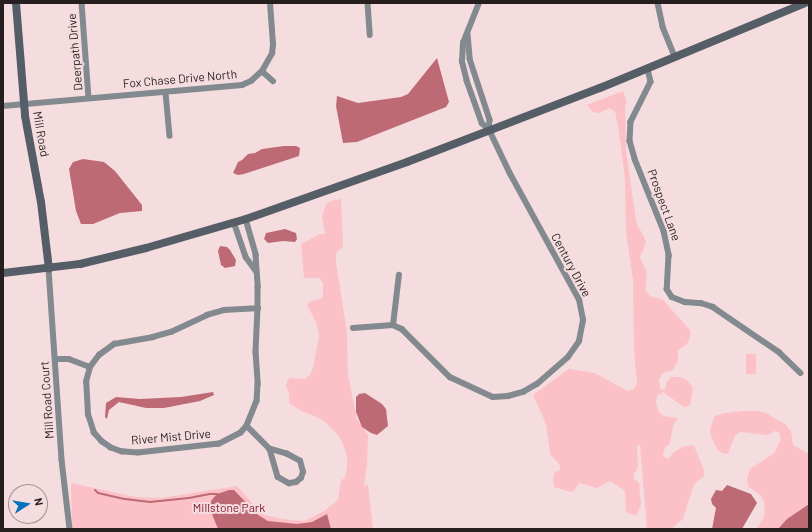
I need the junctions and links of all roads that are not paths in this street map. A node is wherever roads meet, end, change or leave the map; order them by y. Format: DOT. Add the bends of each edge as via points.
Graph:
graph roads {
  1 [pos="16,3"];
  2 [pos="82,3"];
  3 [pos="270,3"];
  4 [pos="368,3"];
  5 [pos="479,3"];
  6 [pos="658,3"];
  7 [pos="805,3"];
  8 [pos="468,30"];
  9 [pos="370,35"];
  10 [pos="676,57"];
  11 [pos="648,68"];
  12 [pos="262,71"];
  13 [pos="273,81"];
  14 [pos="166,92"];
  15 [pos="90,98"];
  16 [pos="24,105"];
  17 [pos="3,106"];
  18 [pos="489,130"];
  19 [pos="170,136"];
  20 [pos="246,219"];
  21 [pos="234,222"];
  22 [pos="49,269"];
  23 [pos="256,271"];
  24 [pos="3,273"];
  25 [pos="400,275"];
  26 [pos="258,308"];
  27 [pos="393,325"];
  28 [pos="353,328"];
  29 [pos="55,359"];
  30 [pos="90,367"];
  31 [pos="801,373"];
  32 [pos="247,426"];
  33 [pos="270,450"];
  34 [pos="70,529"];
  1 -- 16 [label="main road, Mill Road"];
  2 -- 15 [label="street, Deerpath Drive"];
  3 -- 12 [label="street, Fox Chase Drive North" via="273,44 269,62"];
  4 -- 9 [label="street"];
  5 -- 8 [label="street, Century Drive"];
  6 -- 10 [label="street" via="663,27"];
  7 -- 10 [label="main road"];
  8 -- 18 [label="street, Century Drive" via="470,59 490,120"];
  8 -- 18 [label="street, Century Drive" via="462,52 464,72 482,124"];
  10 -- 11 [label="main road"];
  11 -- 18 [label="main road"];
  11 -- 31 [label="street, Prospect Lane" via="651,82 632,122 630,141 664,231 669,255 667,288 672,297 713,307 779,352"];
  12 -- 13 [label="street"];
  12 -- 14 [label="street, Fox Chase Drive North" via="242,85"];
  14 -- 15 [label="street, Fox Chase Drive North"];
  14 -- 19 [label="street"];
  15 -- 16 [label="street, Fox Chase Drive North"];
  16 -- 17 [label="street, Fox Chase Drive North"];
  16 -- 22 [label="main road, Mill Road" via="42,202"];
  18 -- 20 [label="main road"];
  18 -- 27 [label="street, Century Drive" via="510,174 579,300 583,320 579,341 568,357 537,384 523,392 493,397 450,377 410,336"];
  20 -- 21 [label="main road"];
  20 -- 23 [label="street" via="256,255"];
  21 -- 22 [label="main road" via="146,248"];
  21 -- 23 [label="street" via="246,257"];
  22 -- 24 [label="main road"];
  22 -- 29 [label="street, Mill Road Court"];
  23 -- 26 [label="street"];
  25 -- 27 [label="street"];
  26 -- 30 [label="street" via="224,310 171,332 114,344 99,355"];
  26 -- 32 [label="street" via="257,401"];
  27 -- 28 [label="street"];
  29 -- 30 [label="street" via="69,359"];
  29 -- 34 [label="street, Mill Road Court"];
  30 -- 32 [label="street, River Mist Drive" via="86,382 88,415 94,433 111,448 138,453 206,446 229,440"];
  32 -- 33 [label="street"];
  33 -- 33 [label="street" via="278,477 289,483 301,478 303,472 300,461 287,454"];
}
